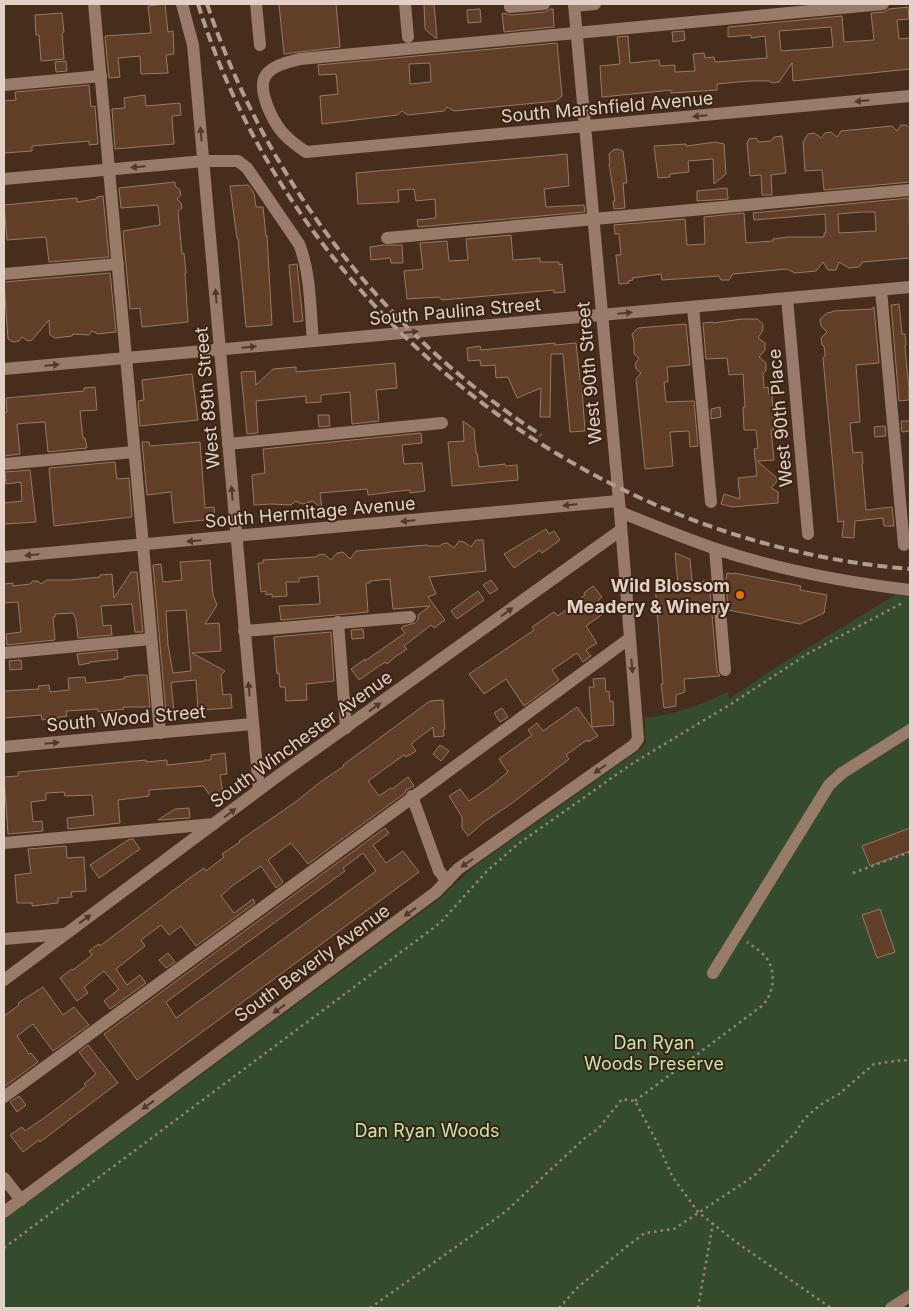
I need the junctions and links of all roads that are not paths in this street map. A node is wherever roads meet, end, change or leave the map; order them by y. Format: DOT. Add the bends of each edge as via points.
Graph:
graph roads {
  1 [pos="94,4"];
  2 [pos="182,4"];
  3 [pos="256,4"];
  4 [pos="405,4"];
  5 [pos="510,4"];
  6 [pos="544,4"];
  7 [pos="595,4"];
  8 [pos="883,4"];
  9 [pos="574,5"];
  10 [pos="577,33"];
  11 [pos="408,37"];
  12 [pos="260,45"];
  13 [pos="101,76"];
  14 [pos="4,84"];
  15 [pos="910,96"];
  16 [pos="585,126"];
  17 [pos="204,161"];
  18 [pos="109,170"];
  19 [pos="4,179"];
  20 [pos="910,190"];
  21 [pos="593,220"];
  22 [pos="388,238"];
  23 [pos="118,264"];
  24 [pos="4,274"];
  25 [pos="910,287"];
  26 [pos="882,290"];
  27 [pos="788,298"];
  28 [pos="694,307"];
  29 [pos="602,315"];
  30 [pos="313,341"];
  31 [pos="220,350"];
  32 [pos="126,358"];
  33 [pos="4,369"];
  34 [pos="442,423"];
  35 [pos="228,444"];
  36 [pos="134,452"];
  37 [pos="4,464"];
  38 [pos="712,502"];
  39 [pos="619,507"];
  40 [pos="621,530"];
  41 [pos="808,534"];
  42 [pos="236,537"];
  43 [pos="143,545"];
  44 [pos="904,545"];
  45 [pos="715,549"];
  46 [pos="4,557"];
  47 [pos="909,595"];
  48 [pos="410,617"];
  49 [pos="338,622"];
  50 [pos="244,631"];
  51 [pos="630,638"];
  52 [pos="151,639"];
  53 [pos="4,653"];
  54 [pos="725,670"];
  55 [pos="252,724"];
  56 [pos="346,728"];
  57 [pos="910,730"];
  58 [pos="160,733"];
  59 [pos="638,739"];
  60 [pos="4,747"];
  61 [pos="259,790"];
  62 [pos="412,796"];
  63 [pos="214,824"];
  64 [pos="4,843"];
  65 [pos="447,881"];
  66 [pos="64,934"];
  67 [pos="4,939"];
  68 [pos="713,973"];
  69 [pos="4,980"];
  70 [pos="4,1097"];
  71 [pos="4,1178"];
  72 [pos="21,1200"];
  73 [pos="4,1212"];
  74 [pos="910,1296"];
  75 [pos="891,1308"];
  1 -- 13 [label="street"];
  17 -- 2 [label="street, West 89th Street, one-way" via="193,45"];
  3 -- 12 [label="street"];
  4 -- 11 [label="street"];
  5 -- 6 [label="street" via="510,7"];
  7 -- 9 [label="street"];
  8 -- 10 [label="street"];
  9 -- 10 [label="street, West 90th Street"];
  10 -- 16 [label="street, West 90th Street"];
  10 -- 16 [label="street, South Marshfield Avenue" via="300,59 280,65 264,76 262,84 274,120 283,133 306,152"];
  13 -- 14 [label="street"];
  13 -- 18 [label="street"];
  15 -- 16 [label="street, South Marshfield Avenue, one-way"];
  16 -- 21 [label="street, West 90th Street"];
  17 -- 18 [label="street, one-way"];
  17 -- 30 [label="street" via="238,161 243,164 296,238 304,257"];
  31 -- 17 [label="street, West 89th Street, one-way"];
  18 -- 19 [label="street"];
  18 -- 23 [label="street"];
  20 -- 21 [label="street"];
  21 -- 22 [label="street"];
  21 -- 29 [label="street, West 90th Street"];
  23 -- 24 [label="street"];
  23 -- 32 [label="street"];
  25 -- 26 [label="street, South Paulina Street"];
  26 -- 27 [label="street, South Paulina Street"];
  26 -- 44 [label="street"];
  27 -- 28 [label="street, South Paulina Street"];
  27 -- 41 [label="street, West 90th Place"];
  29 -- 28 [label="street, South Paulina Street, one-way"];
  28 -- 38 [label="street"];
  30 -- 29 [label="street, South Paulina Street, one-way"];
  29 -- 39 [label="street, West 90th Street"];
  31 -- 30 [label="street, South Paulina Street, one-way"];
  31 -- 32 [label="street, South Paulina Street"];
  31 -- 35 [label="street, West 89th Street"];
  33 -- 32 [label="street, South Paulina Street, one-way"];
  32 -- 36 [label="street"];
  34 -- 35 [label="street"];
  42 -- 35 [label="street, West 89th Street, one-way"];
  36 -- 37 [label="street"];
  36 -- 43 [label="street"];
  39 -- 40 [label="street, West 90th Street"];
  39 -- 42 [label="street, South Hermitage Avenue, one-way"];
  39 -- 45 [label="street, South Hermitage Avenue"];
  40 -- 51 [label="street, West 90th Street"];
  56 -- 40 [label="street, South Winchester Avenue, one-way"];
  42 -- 43 [label="street, South Hermitage Avenue, one-way"];
  42 -- 50 [label="street, West 89th Street"];
  43 -- 46 [label="street, South Hermitage Avenue, one-way"];
  43 -- 52 [label="street"];
  45 -- 47 [label="street, South Hermitage Avenue"];
  45 -- 54 [label="street"];
  48 -- 49 [label="street"];
  49 -- 50 [label="street"];
  49 -- 56 [label="street"];
  55 -- 50 [label="street, West 89th Street, one-way"];
  51 -- 59 [label="street, West 90th Street, one-way"];
  51 -- 62 [label="street"];
  52 -- 53 [label="street"];
  52 -- 58 [label="street"];
  55 -- 58 [label="street, South Wood Street"];
  55 -- 61 [label="street, West 89th Street"];
  56 -- 61 [label="street, South Winchester Avenue"];
  57 -- 68 [label="street" via="828,785"];
  60 -- 58 [label="street, South Wood Street, one-way"];
  59 -- 65 [label="street, South Beverly Avenue, one-way" via="634,745 458,869"];
  63 -- 61 [label="street, South Winchester Avenue, one-way"];
  62 -- 65 [label="street" via="439,871"];
  62 -- 70 [label="street"];
  63 -- 64 [label="street"];
  66 -- 63 [label="street, South Winchester Avenue, one-way"];
  65 -- 72 [label="street, South Beverly Avenue, one-way"];
  66 -- 67 [label="street"];
  66 -- 69 [label="street, South Winchester Avenue"];
  71 -- 72 [label="street"];
  72 -- 73 [label="street, South Beverly Avenue"];
  74 -- 75 [label="street"];
}
